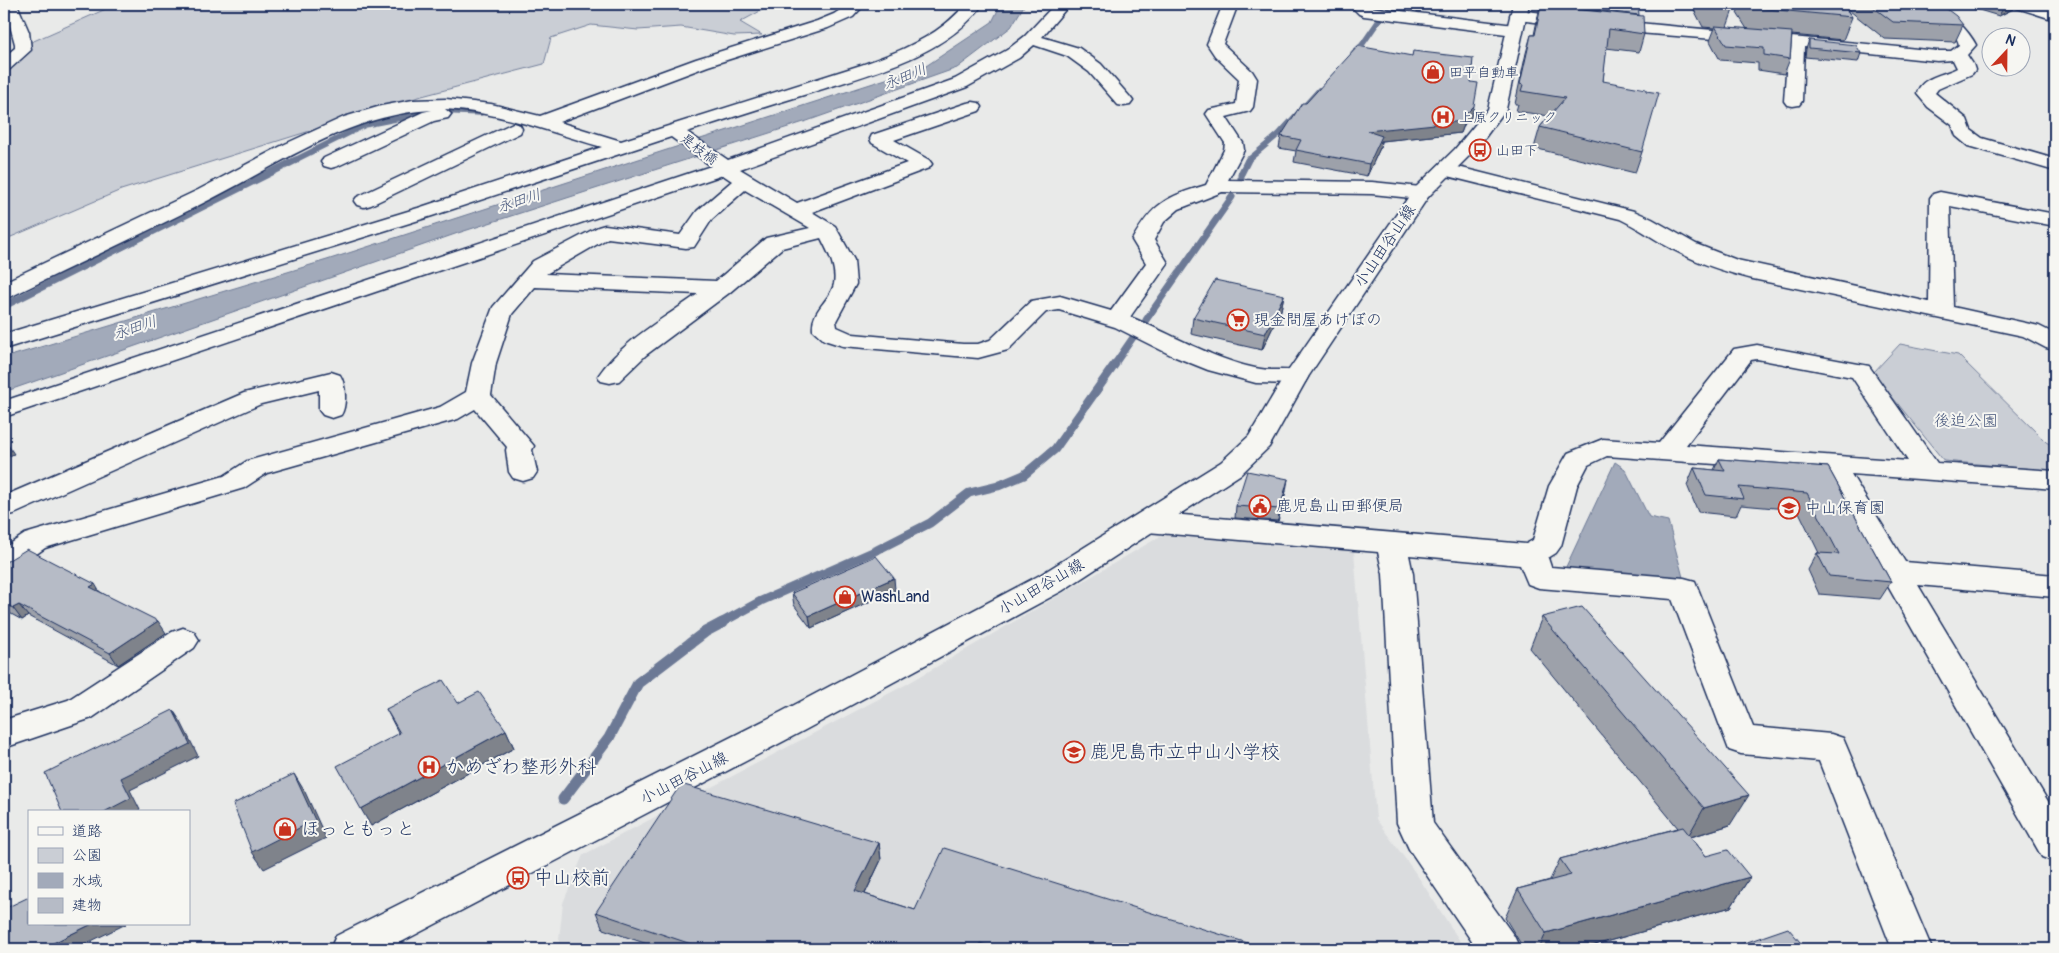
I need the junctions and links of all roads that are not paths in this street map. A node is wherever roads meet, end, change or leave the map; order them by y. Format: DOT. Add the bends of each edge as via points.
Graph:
graph roads {
  1 [pos="8,4"];
  2 [pos="856,4"];
  3 [pos="975,4"];
  4 [pos="1063,4"];
  5 [pos="1230,4"];
  6 [pos="1357,4"];
  7 [pos="1923,4"];
  8 [pos="2019,4"];
  9 [pos="2052,12"];
  10 [pos="1517,16"];
  11 [pos="1732,20"];
  12 [pos="1740,36"];
  13 [pos="1031,39"];
  14 [pos="1796,41"];
  15 [pos="1958,55"];
  16 [pos="4,65"];
  17 [pos="1124,101"];
  18 [pos="1793,101"];
  19 [pos="973,107"];
  20 [pos="541,122"];
  21 [pos="513,129"];
  22 [pos="673,130"];
  23 [pos="585,137"];
  24 [pos="622,147"];
  25 [pos="331,162"];
  26 [pos="2055,165"];
  27 [pos="724,168"];
  28 [pos="1446,170"];
  29 [pos="744,181"];
  30 [pos="1215,186"];
  31 [pos="1422,193"];
  32 [pos="364,201"];
  33 [pos="796,211"];
  34 [pos="2055,220"];
  35 [pos="828,230"];
  36 [pos="529,280"];
  37 [pos="721,288"];
  38 [pos="4,291"];
  39 [pos="1941,310"];
  40 [pos="1116,320"];
  41 [pos="2049,338"];
  42 [pos="4,342"];
  43 [pos="610,376"];
  44 [pos="1296,377"];
  45 [pos="478,396"];
  46 [pos="4,409"];
  47 [pos="332,410"];
  48 [pos="1666,451"];
  49 [pos="1832,464"];
  50 [pos="1929,471"];
  51 [pos="523,472"];
  52 [pos="2055,480"];
  53 [pos="4,507"];
  54 [pos="1147,522"];
  55 [pos="1391,543"];
  56 [pos="1532,554"];
  57 [pos="4,562"];
  58 [pos="1894,572"];
  59 [pos="2055,586"];
  60 [pos="183,640"];
  61 [pos="4,734"];
  62 [pos="2055,846"];
  63 [pos="358,948"];
  64 [pos="1500,949"];
  65 [pos="1912,949"];
  1 -- 16 [label="street" via="20,28 23,50"];
  2 -- 20 [label="street" via="846,14 815,28 756,45"];
  3 -- 22 [label="street" via="944,33 901,56"];
  4 -- 13 [label="street"];
  5 -- 30 [label="street" via="1215,44 1248,79 1244,107 1215,114 1234,143 1234,150"];
  6 -- 10 [label="street" via="1364,11"];
  7 -- 15 [label="street" via="1966,40 1968,46"];
  8 -- 9 [label="street"];
  10 -- 12 [label="street"];
  10 -- 28 [label="street, 小山田谷山線" via="1497,109"];
  11 -- 12 [label="street"];
  12 -- 14 [label="street"];
  13 -- 17 [label="street" via="1073,52 1095,68"];
  13 -- 27 [label="street" via="1013,54 961,83"];
  14 -- 15 [label="street" via="1937,56"];
  14 -- 18 [label="street"];
  15 -- 26 [label="street" via="1966,70 1936,82 1927,88 1926,94 1960,123 1962,132 1975,142"];
  19 -- 33 [label="street" via="879,138 922,164"];
  20 -- 23 [label="street"];
  20 -- 38 [label="street" via="466,104 410,106 355,119 313,136 206,193"];
  21 -- 23 [label="street" via="558,141"];
  21 -- 25 [label="street" via="442,114 429,116"];
  21 -- 32 [label="street"];
  22 -- 24 [label="street"];
  22 -- 27 [label="street, 是枝橋"];
  23 -- 24 [label="street"];
  24 -- 42 [label="street" via="425,212"];
  27 -- 29 [label="street, 是枝橋"];
  27 -- 46 [label="street"];
  28 -- 31 [label="street, 小山田谷山線"];
  28 -- 39 [label="street" via="1627,215 1688,249 1753,272"];
  29 -- 33 [label="street, 是枝橋"];
  29 -- 36 [label="street" via="704,215 686,242 605,231 541,266"];
  30 -- 31 [label="street" via="1380,189"];
  30 -- 40 [label="street" via="1172,203 1150,226 1143,240 1157,263"];
  31 -- 44 [label="street, 小山田谷山線"];
  33 -- 35 [label="street, 是枝橋"];
  34 -- 39 [label="street" via="1940,198"];
  35 -- 37 [label="street" via="774,243"];
  35 -- 40 [label="street" via="843,260 845,284 824,321 826,330 832,335 852,340 978,351 999,345 1039,306 1060,303"];
  36 -- 37 [label="street"];
  36 -- 45 [label="street" via="501,312 484,363"];
  37 -- 43 [label="street" via="637,350"];
  39 -- 41 [label="street"];
  40 -- 44 [label="street" via="1217,365 1256,376"];
  44 -- 54 [label="street, 小山田谷山線" via="1260,441 1231,468"];
  45 -- 51 [label="street" via="521,446"];
  45 -- 57 [label="street" via="449,413 257,467 234,482 35,541"];
  47 -- 53 [label="street" via="331,380 252,398"];
  48 -- 49 [label="street"];
  48 -- 50 [label="street" via="1743,354 1757,352 1860,371"];
  48 -- 56 [label="street" via="1602,447 1578,459 1563,486 1546,546"];
  49 -- 50 [label="street"];
  49 -- 58 [label="street"];
  50 -- 52 [label="street"];
  54 -- 55 [label="street"];
  54 -- 63 [label="street, 小山田谷山線" via="1051,583"];
  55 -- 56 [label="street"];
  55 -- 64 [label="street" via="1398,574 1415,822 1422,838"];
  56 -- 65 [label="street" via="1539,578 1684,589 1741,740 1831,748"];
  58 -- 59 [label="street"];
  58 -- 62 [label="street"];
  60 -- 61 [label="street" via="80,709"];
}
